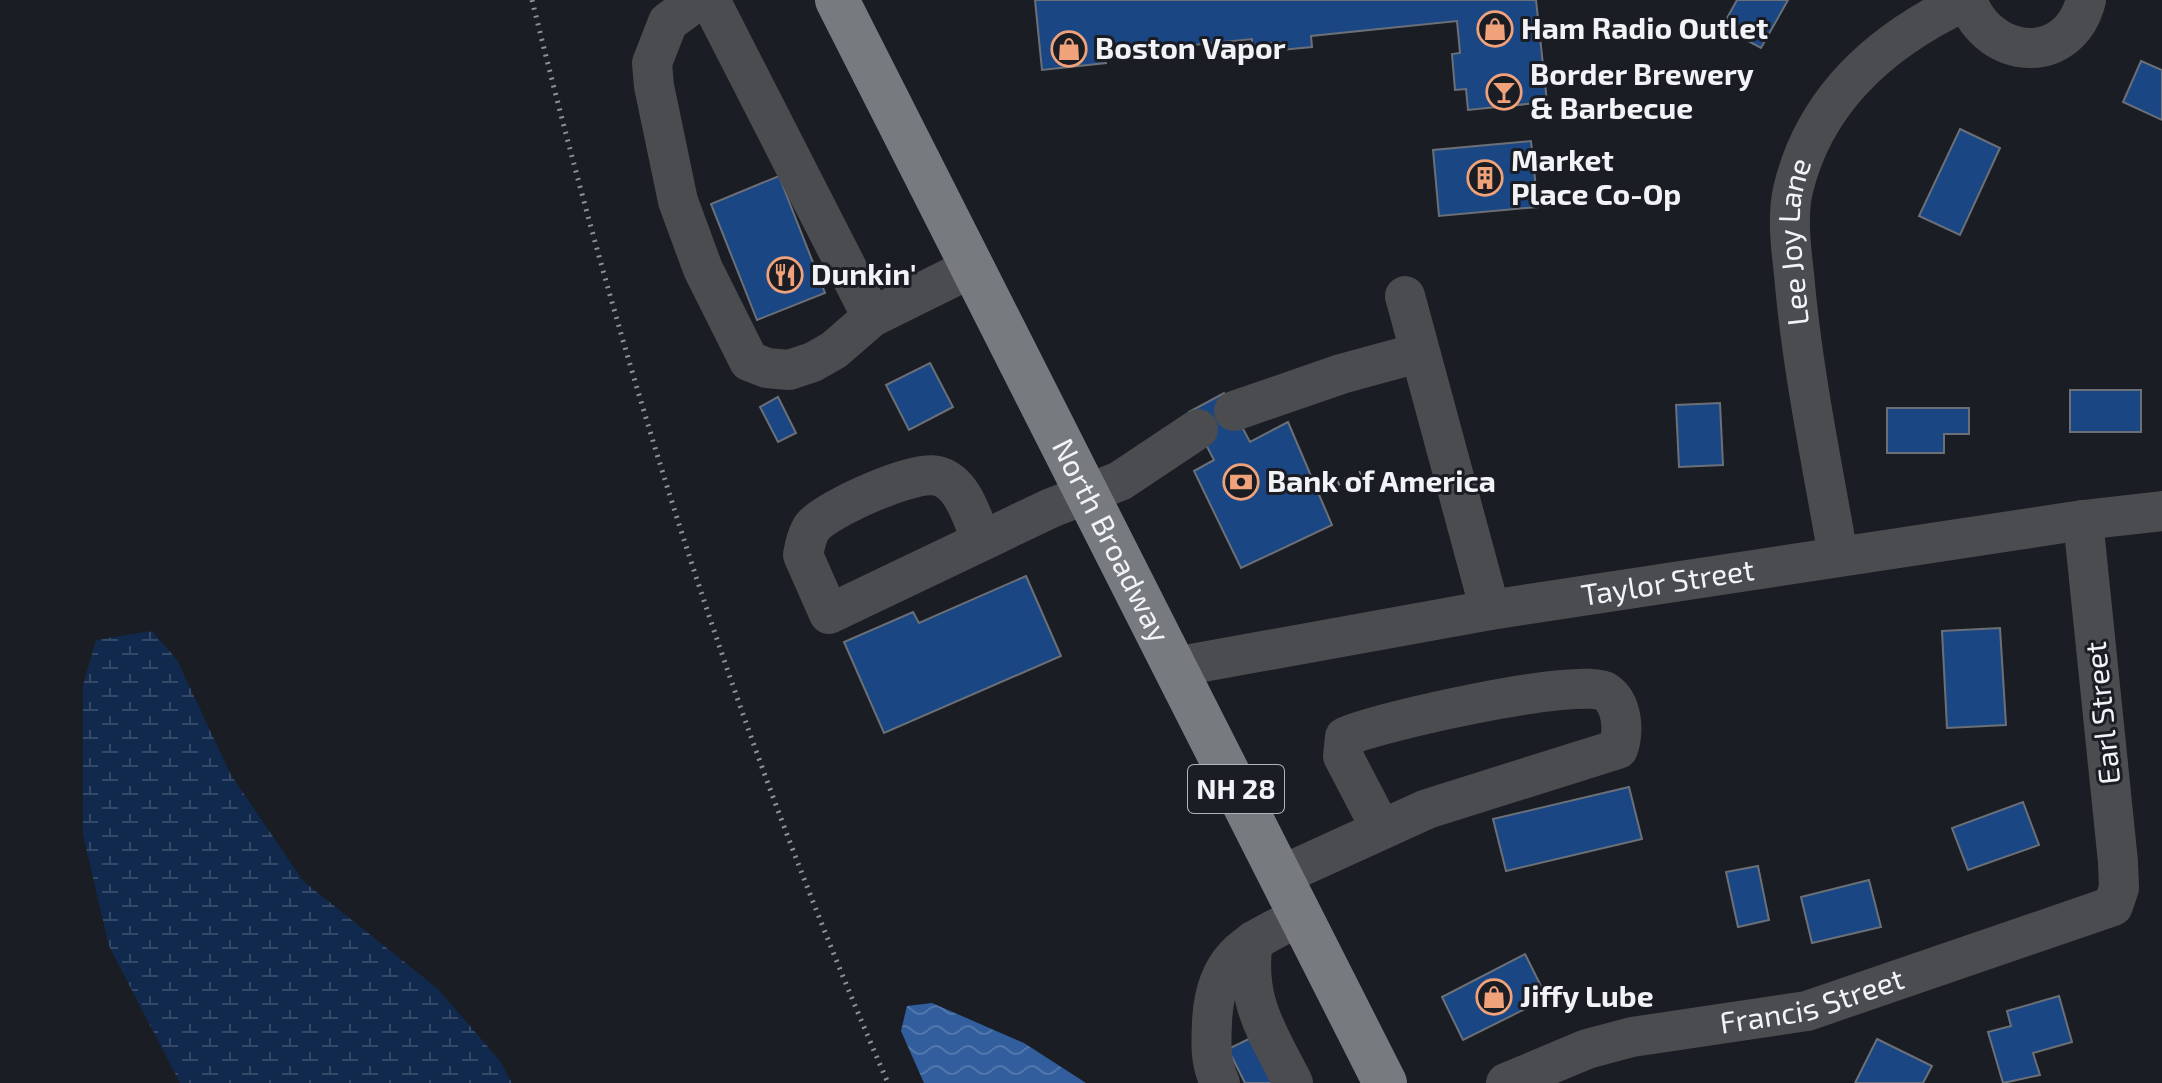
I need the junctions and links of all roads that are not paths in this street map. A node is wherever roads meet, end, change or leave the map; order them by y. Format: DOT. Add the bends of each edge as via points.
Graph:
graph roads {
  1 [pos="698,0"];
  2 [pos="710,0"];
  3 [pos="837,0"];
  4 [pos="1967,0"];
  5 [pos="2086,0"];
  6 [pos="971,268"];
  7 [pos="1405,296"];
  8 [pos="872,317"];
  9 [pos="1418,353"];
  10 [pos="1234,411"];
  11 [pos="1198,429"];
  12 [pos="1086,495"];
  13 [pos="2162,511"];
  14 [pos="2083,520"];
  15 [pos="982,541"];
  16 [pos="1838,556"];
  17 [pos="1490,610"];
  18 [pos="1175,667"];
  19 [pos="1381,829"];
  20 [pos="1280,876"];
  21 [pos="2113,906"];
  22 [pos="1301,916"];
  23 [pos="1253,941"];
  24 [pos="1220,1083"];
  25 [pos="1293,1083"];
  26 [pos="1385,1083"];
  27 [pos="1506,1083"];
  1 -- 8 [label="street" via="668,22 662,33 652,63 654,86 678,201 735,338 749,361 789,370 834,350"];
  2 -- 8 [label="street"];
  3 -- 6 [label="main road, North Broadway / NH 28"];
  4 -- 5 [label="street, Lee Joy Lane" via="1986,33 2021,48 2040,48 2058,40 2073,28"];
  4 -- 16 [label="street, Lee Joy Lane" via="1893,40 1865,66 1814,133 1792,191 1797,311"];
  6 -- 8 [label="street"];
  6 -- 12 [label="main road, North Broadway / NH 28"];
  7 -- 9 [label="street"];
  9 -- 10 [label="street"];
  9 -- 17 [label="street"];
  11 -- 12 [label="street" via="1120,481"];
  12 -- 15 [label="street"];
  12 -- 18 [label="main road, North Broadway / NH 28"];
  13 -- 14 [label="street, Taylor Street"];
  14 -- 16 [label="street, Taylor Street"];
  14 -- 21 [label="street, Earl Street" via="2118,862"];
  16 -- 17 [label="street, Taylor Street"];
  17 -- 18 [label="street, Taylor Street"];
  18 -- 20 [label="main road, North Broadway / NH 28"];
  19 -- 19 [label="street" via="1472,792 1618,749 1621,725 1613,699 1605,691 1576,687 1415,717 1345,737 1343,756"];
  19 -- 20 [label="street"];
  20 -- 22 [label="main road, North Broadway / NH 28"];
  21 -- 27 [label="street, Francis Street" via="1807,1011 1632,1037 1587,1049"];
  22 -- 23 [label="street"];
  22 -- 26 [label="main road, North Broadway / NH 28"];
  23 -- 24 [label="street" via="1236,953 1218,980 1211,1051"];
  23 -- 25 [label="street" via="1251,992"];
}
